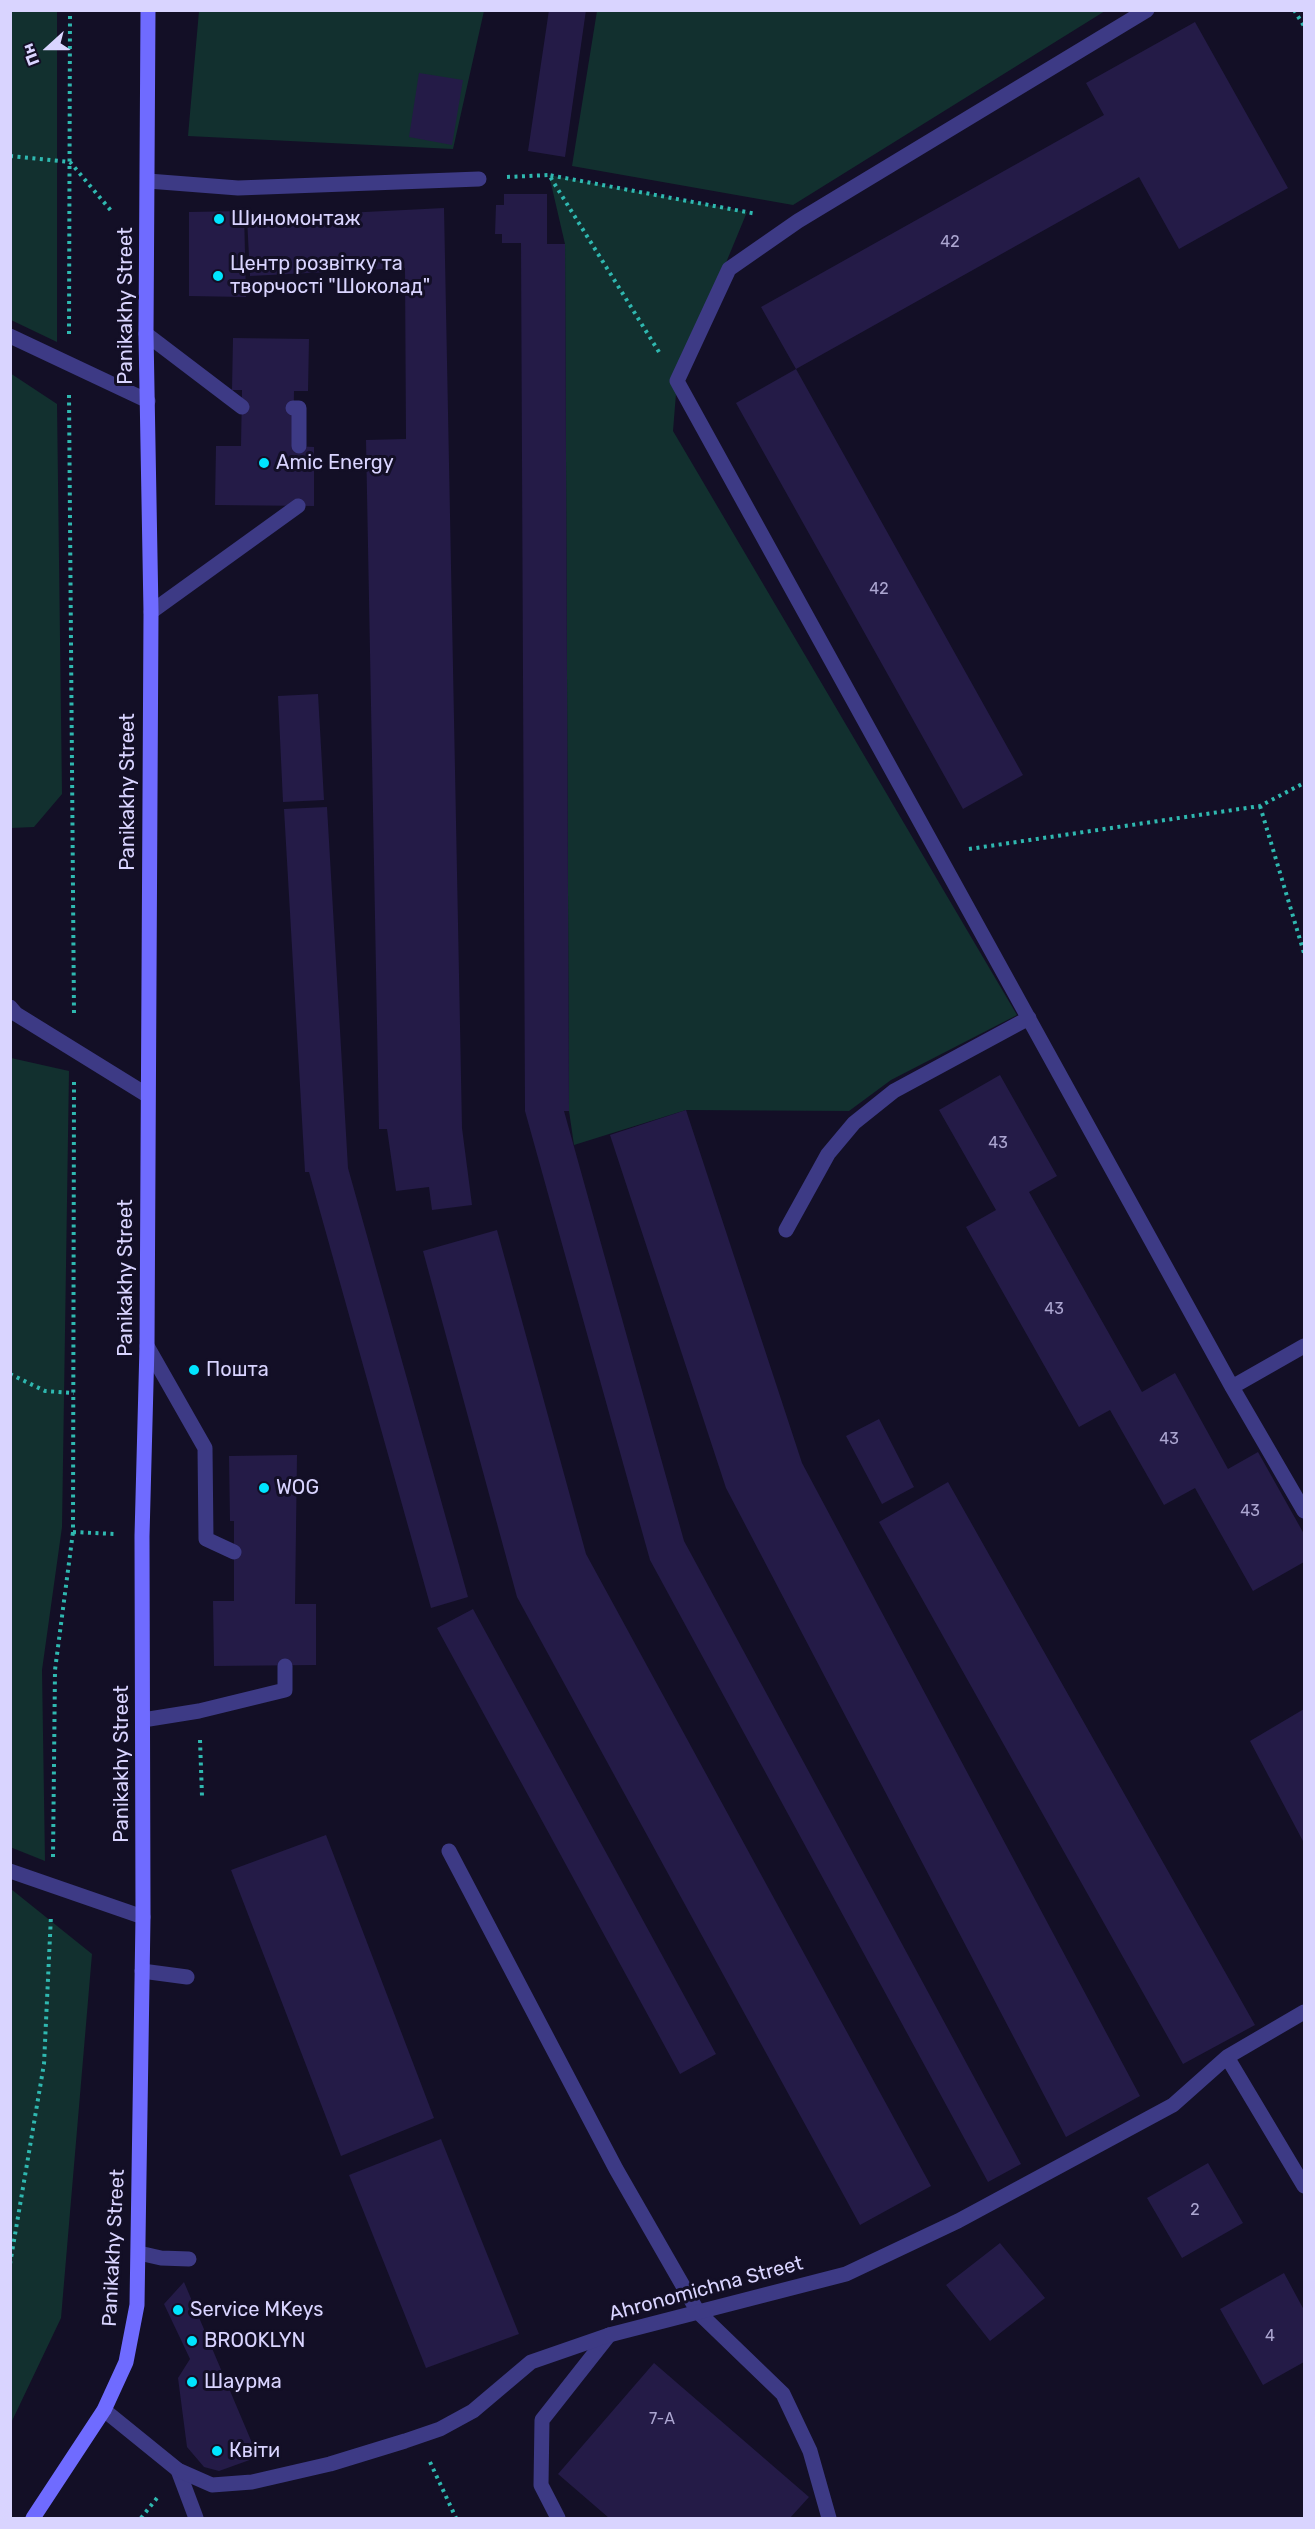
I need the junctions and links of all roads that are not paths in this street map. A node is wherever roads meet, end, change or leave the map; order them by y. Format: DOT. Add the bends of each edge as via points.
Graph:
graph roads {
  1 [pos="148,10"];
  2 [pos="1147,10"];
  3 [pos="479,179"];
  4 [pos="148,181"];
  5 [pos="146,334"];
  6 [pos="10,336"];
  7 [pos="148,401"];
  8 [pos="242,406"];
  9 [pos="293,408"];
  10 [pos="299,446"];
  11 [pos="298,506"];
  12 [pos="151,612"];
  13 [pos="12,1013"];
  14 [pos="1029,1018"];
  15 [pos="147,1095"];
  16 [pos="786,1230"];
  17 [pos="147,1346"];
  18 [pos="1305,1346"];
  19 [pos="1232,1387"];
  20 [pos="1305,1511"];
  21 [pos="234,1552"];
  22 [pos="285,1666"];
  23 [pos="142,1720"];
  24 [pos="449,1851"];
  25 [pos="10,1871"];
  26 [pos="143,1917"];
  27 [pos="142,1971"];
  28 [pos="187,1977"];
  29 [pos="1305,2012"];
  30 [pos="1227,2057"];
  31 [pos="1305,2186"];
  32 [pos="139,2253"];
  33 [pos="189,2259"];
  34 [pos="698,2312"];
  35 [pos="609,2336"];
  36 [pos="104,2410"];
  37 [pos="178,2470"];
  38 [pos="826,2517"];
  39 [pos="33,2518"];
  40 [pos="196,2518"];
  41 [pos="558,2518"];
  1 -- 4 [label="street, Panikakhy Street"];
  2 -- 14 [label="street" via="798,221 729,269 677,381"];
  3 -- 4 [label="street" via="238,188"];
  4 -- 5 [label="street, Panikakhy Street"];
  5 -- 7 [label="street, Panikakhy Street"];
  5 -- 8 [label="street"];
  6 -- 7 [label="street"];
  7 -- 12 [label="street, Panikakhy Street"];
  9 -- 10 [label="street" via="299,408"];
  11 -- 12 [label="street"];
  12 -- 15 [label="street, Panikakhy Street"];
  13 -- 15 [label="street"];
  14 -- 16 [label="street" via="894,1091 854,1123 828,1154"];
  14 -- 19 [label="street"];
  15 -- 17 [label="street, Panikakhy Street"];
  17 -- 21 [label="street" via="205,1448 206,1539"];
  17 -- 23 [label="street, Panikakhy Street"];
  18 -- 19 [label="street"];
  19 -- 20 [label="street"];
  22 -- 23 [label="street" via="285,1690"];
  23 -- 26 [label="street, Panikakhy Street"];
  24 -- 34 [label="street" via="616,2169"];
  25 -- 26 [label="street"];
  26 -- 27 [label="street, Panikakhy Street"];
  27 -- 28 [label="street"];
  27 -- 32 [label="street, Panikakhy Street"];
  29 -- 30 [label="street, Ahronomichna Street"];
  30 -- 31 [label="street"];
  30 -- 34 [label="street, Ahronomichna Street" via="1173,2105 958,2221 846,2274"];
  32 -- 33 [label="street"];
  32 -- 36 [label="street, Panikakhy Street" via="137,2305 126,2362"];
  34 -- 35 [label="street, Ahronomichna Street"];
  34 -- 38 [label="street" via="783,2394 810,2451"];
  35 -- 37 [label="street, Ahronomichna Street" via="531,2362 472,2411 418,2437 330,2464 252,2482 212,2485"];
  35 -- 41 [label="street" via="542,2421 541,2485"];
  36 -- 37 [label="street, Ahronomichna Street"];
  36 -- 39 [label="street, Panikakhy Street"];
  37 -- 40 [label="street"];
}
